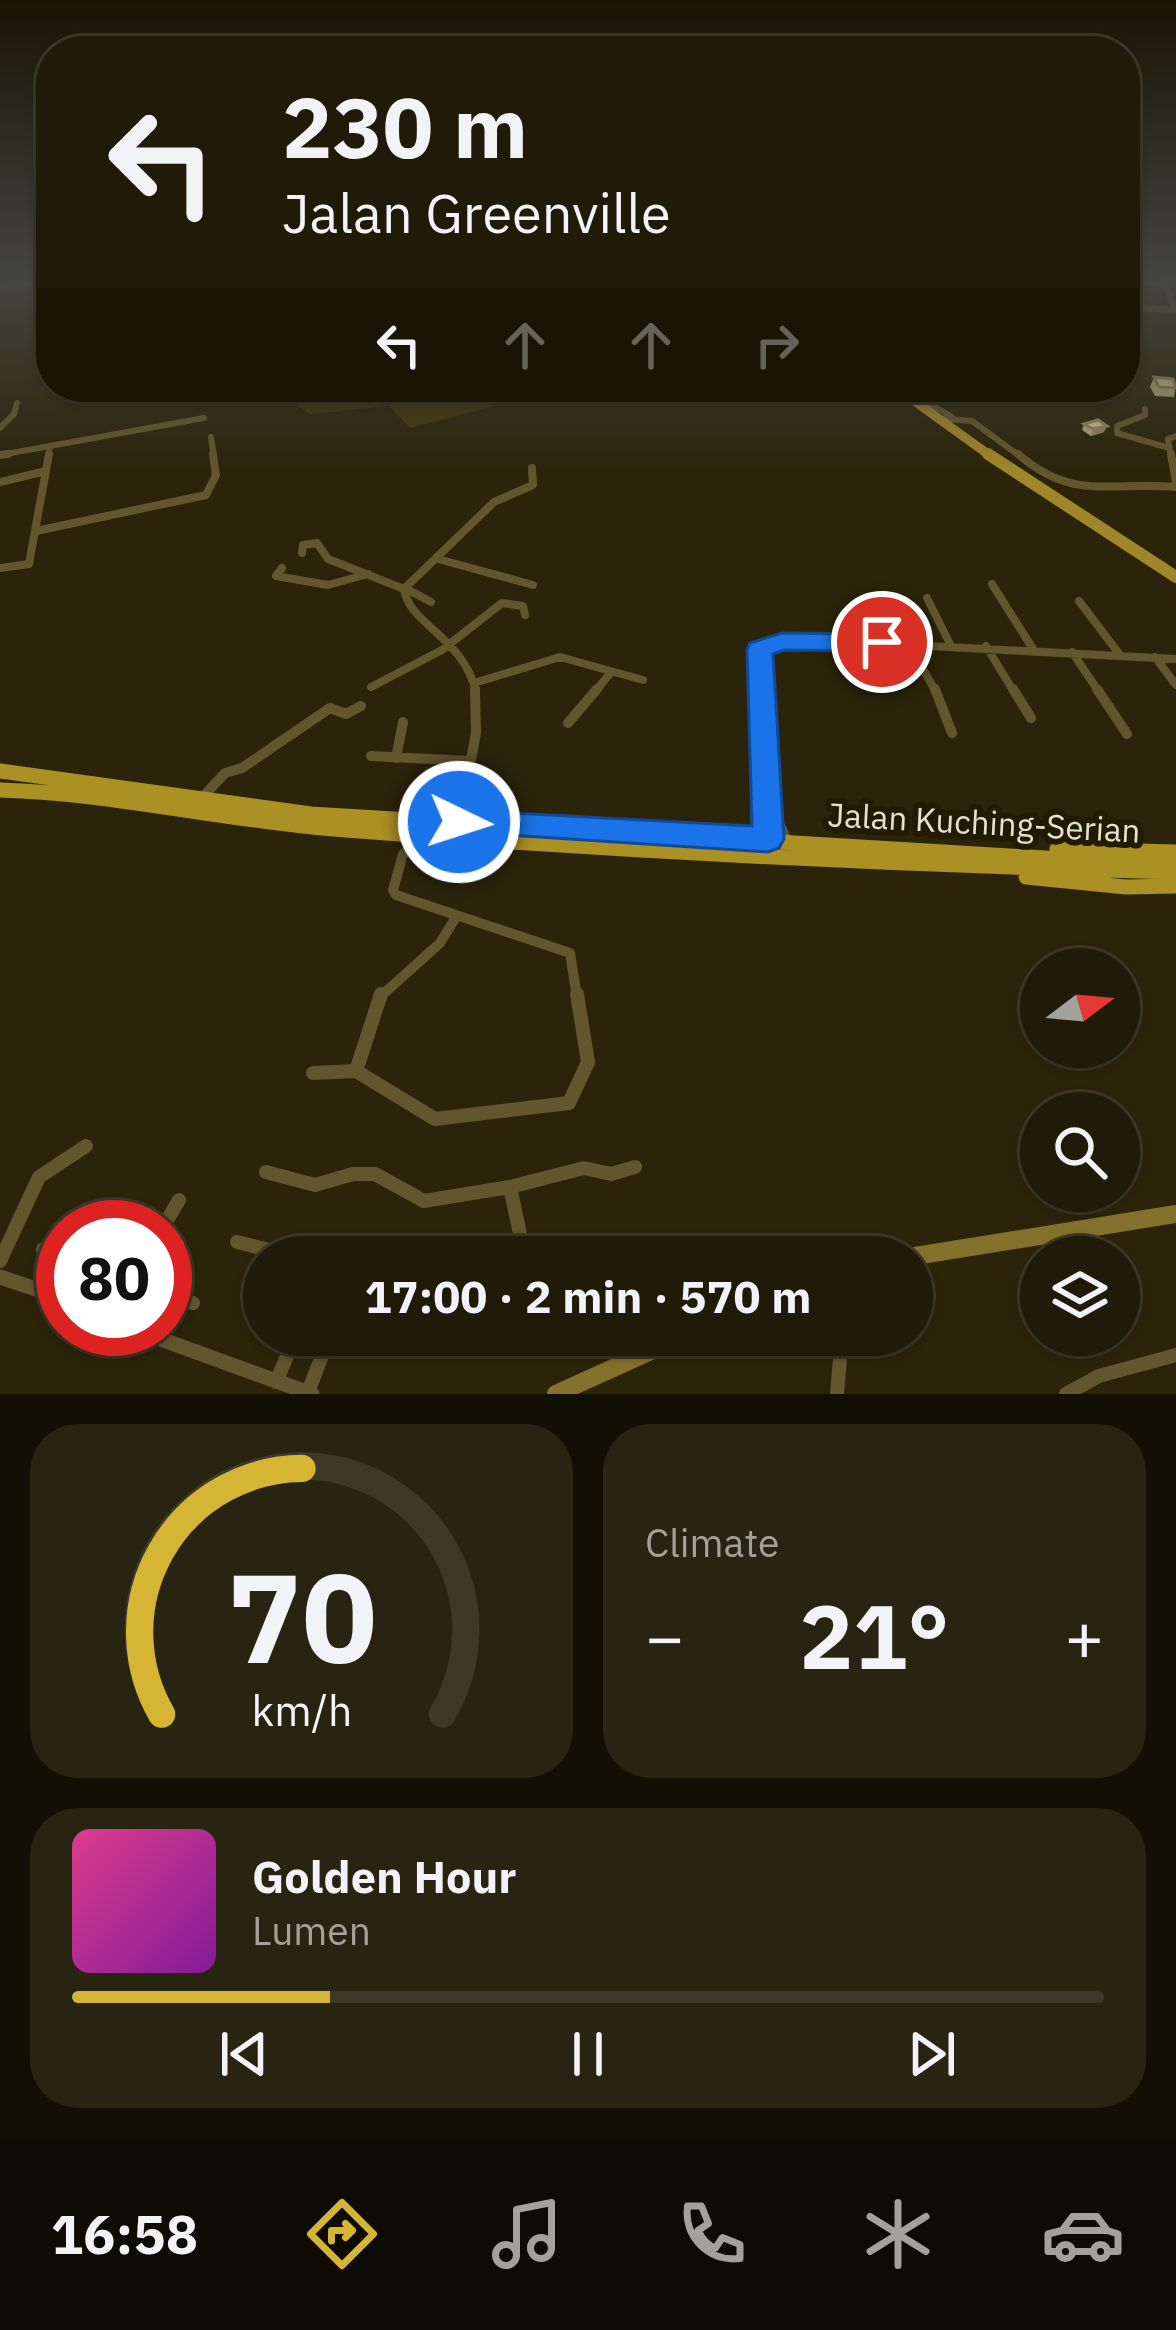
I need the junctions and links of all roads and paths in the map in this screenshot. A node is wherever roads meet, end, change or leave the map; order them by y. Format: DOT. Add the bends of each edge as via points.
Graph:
graph roads {
  1 [pos="919,402"];
  2 [pos="923,402"];
  3 [pos="16,403"];
  4 [pos="1145,409"];
  5 [pos="951,416"];
  6 [pos="204,418"];
  7 [pos="937,418"];
  8 [pos="0,428"];
  9 [pos="983,428"];
  10 [pos="1176,436"];
  11 [pos="211,437"];
  12 [pos="964,437"];
  13 [pos="50,446"];
  14 [pos="1166,447"];
  15 [pos="0,455"];
  16 [pos="532,469"];
  17 [pos="46,471"];
  18 [pos="0,482"];
  19 [pos="1176,484"];
  20 [pos="36,531"];
  21 [pos="302,554"];
  22 [pos="438,559"];
  23 [pos="0,568"];
  24 [pos="282,568"];
  25 [pos="368,574"];
  26 [pos="1176,577"];
  27 [pos="992,584"];
  28 [pos="533,585"];
  29 [pos="405,588"];
  30 [pos="927,598"];
  31 [pos="1079,601"];
  32 [pos="431,602"];
  33 [pos="525,615"];
  34 [pos="451,642"];
  35 [pos="908,643"];
  36 [pos="950,644"];
  37 [pos="986,646"];
  38 [pos="1033,649"];
  39 [pos="1072,652"];
  40 [pos="1120,655"];
  41 [pos="1155,657"];
  42 [pos="1176,658"];
  43 [pos="611,672"];
  44 [pos="643,680"];
  45 [pos="474,683"];
  46 [pos="1176,686"];
  47 [pos="371,687"];
  48 [pos="362,706"];
  49 [pos="1031,718"];
  50 [pos="403,722"];
  51 [pos="568,723"];
  52 [pos="952,734"];
  53 [pos="1127,734"];
  54 [pos="371,756"];
  55 [pos="396,758"];
  56 [pos="469,760"];
  57 [pos="0,771"];
  58 [pos="0,790"];
  59 [pos="767,799"];
  60 [pos="200,800"];
  61 [pos="459,822"];
  62 [pos="383,832"];
  63 [pos="434,835"];
  64 [pos="768,839"];
  65 [pos="787,840"];
  66 [pos="1176,852"];
  67 [pos="403,854"];
  68 [pos="977,859"];
  69 [pos="1176,862"];
  70 [pos="1176,872"];
  71 [pos="1176,886"];
  72 [pos="456,917"];
  73 [pos="356,1071"];
  74 [pos="314,1073"];
  75 [pos="86,1146"];
  76 [pos="635,1167"];
  77 [pos="266,1172"];
  78 [pos="510,1187"];
  79 [pos="1176,1214"];
  80 [pos="520,1236"];
  81 [pos="237,1242"];
  82 [pos="243,1244"];
  83 [pos="933,1253"];
  84 [pos="0,1261"];
  85 [pos="0,1277"];
  86 [pos="36,1289"];
  87 [pos="192,1351"];
  88 [pos="1176,1355"];
  89 [pos="287,1356"];
  90 [pos="323,1356"];
  91 [pos="640,1356"];
  92 [pos="840,1356"];
  93 [pos="276,1382"];
  94 [pos="310,1393"];
  95 [pos="556,1394"];
  96 [pos="836,1394"];
  97 [pos="1066,1394"];
  1 -- 7 [label="main road"];
  2 -- 5 [label="street"];
  3 -- 8 [label="street"];
  4 -- 14 [label="street" via="1117,433"];
  5 -- 7 [label="street"];
  5 -- 9 [label="street"];
  6 -- 13 [label="street"];
  7 -- 12 [label="main road"];
  9 -- 12 [label="street"];
  9 -- 19 [label="street" via="1068,485"];
  10 -- 14 [label="street"];
  11 -- 20 [label="street" via="216,475 206,494"];
  12 -- 26 [label="main road"];
  13 -- 15 [label="street"];
  13 -- 17 [label="street"];
  14 -- 19 [label="street"];
  16 -- 22 [label="street" via="533,485 494,502"];
  17 -- 18 [label="street"];
  17 -- 20 [label="street"];
  20 -- 23 [label="street" via="28,564"];
  21 -- 25 [label="street" via="303,544 317,542 328,559"];
  22 -- 28 [label="street"];
  22 -- 29 [label="street"];
  24 -- 25 [label="street" via="276,576 322,584"];
  25 -- 29 [label="street"];
  27 -- 38 [label="street"];
  29 -- 32 [label="street"];
  29 -- 34 [label="street" via="412,613"];
  30 -- 36 [label="street"];
  31 -- 40 [label="street"];
  33 -- 34 [label="street" via="523,606 505,602"];
  34 -- 45 [label="street"];
  34 -- 47 [label="street"];
  35 -- 36 [label="street"];
  35 -- 52 [label="street"];
  35 -- 59 [label="street" via="782,641 760,650"];
  36 -- 37 [label="street"];
  37 -- 38 [label="street"];
  37 -- 49 [label="street"];
  38 -- 39 [label="street"];
  39 -- 40 [label="street"];
  39 -- 53 [label="street"];
  40 -- 41 [label="street"];
  41 -- 42 [label="street"];
  41 -- 46 [label="street"];
  43 -- 44 [label="street"];
  43 -- 45 [label="street" via="553,658"];
  43 -- 51 [label="street"];
  45 -- 56 [label="street"];
  48 -- 60 [label="street" via="346,714 331,709 225,773"];
  50 -- 55 [label="street"];
  54 -- 55 [label="street"];
  55 -- 56 [label="street"];
  56 -- 61 [label="street"];
  57 -- 60 [label="highway, Jalan Kuching-Serian"];
  58 -- 62 [label="highway, Jalan Kuching-Serian" via="88,793 259,823"];
  59 -- 64 [label="street"];
  59 -- 65 [label="street"];
  60 -- 61 [label="highway, Jalan Kuching-Serian"];
  61 -- 64 [label="highway, Jalan Kuching-Serian"];
  62 -- 63 [label="highway, Jalan Kuching-Serian"];
  62 -- 67 [label="street"];
  63 -- 67 [label="street"];
  63 -- 68 [label="highway, Jalan Kuching-Serian"];
  64 -- 65 [label="highway, Jalan Kuching-Serian"];
  65 -- 68 [label="highway, Jalan Kuching-Serian"];
  66 -- 68 [label="highway"];
  67 -- 72 [label="street" via="396,896"];
  68 -- 69 [label="highway, Jalan Kuching-Serian"];
  68 -- 70 [label="highway, Jalan Kuching-Serian"];
  68 -- 71 [label="highway" via="1043,880"];
  72 -- 73 [label="street" via="440,943 382,991"];
  72 -- 73 [label="street" via="572,956 588,1062 573,1100 435,1119"];
  73 -- 74 [label="street"];
  75 -- 84 [label="street" via="39,1177"];
  76 -- 78 [label="street" via="611,1174 584,1168"];
  77 -- 78 [label="street" via="315,1185 375,1174 424,1201"];
  78 -- 80 [label="street"];
  79 -- 83 [label="main road"];
  81 -- 82 [label="street"];
  85 -- 86 [label="street"];
  87 -- 93 [label="street"];
  88 -- 97 [label="street"];
  89 -- 93 [label="street"];
  90 -- 94 [label="street"];
  91 -- 95 [label="main road"];
  92 -- 96 [label="street"];
  93 -- 94 [label="street"];
}
